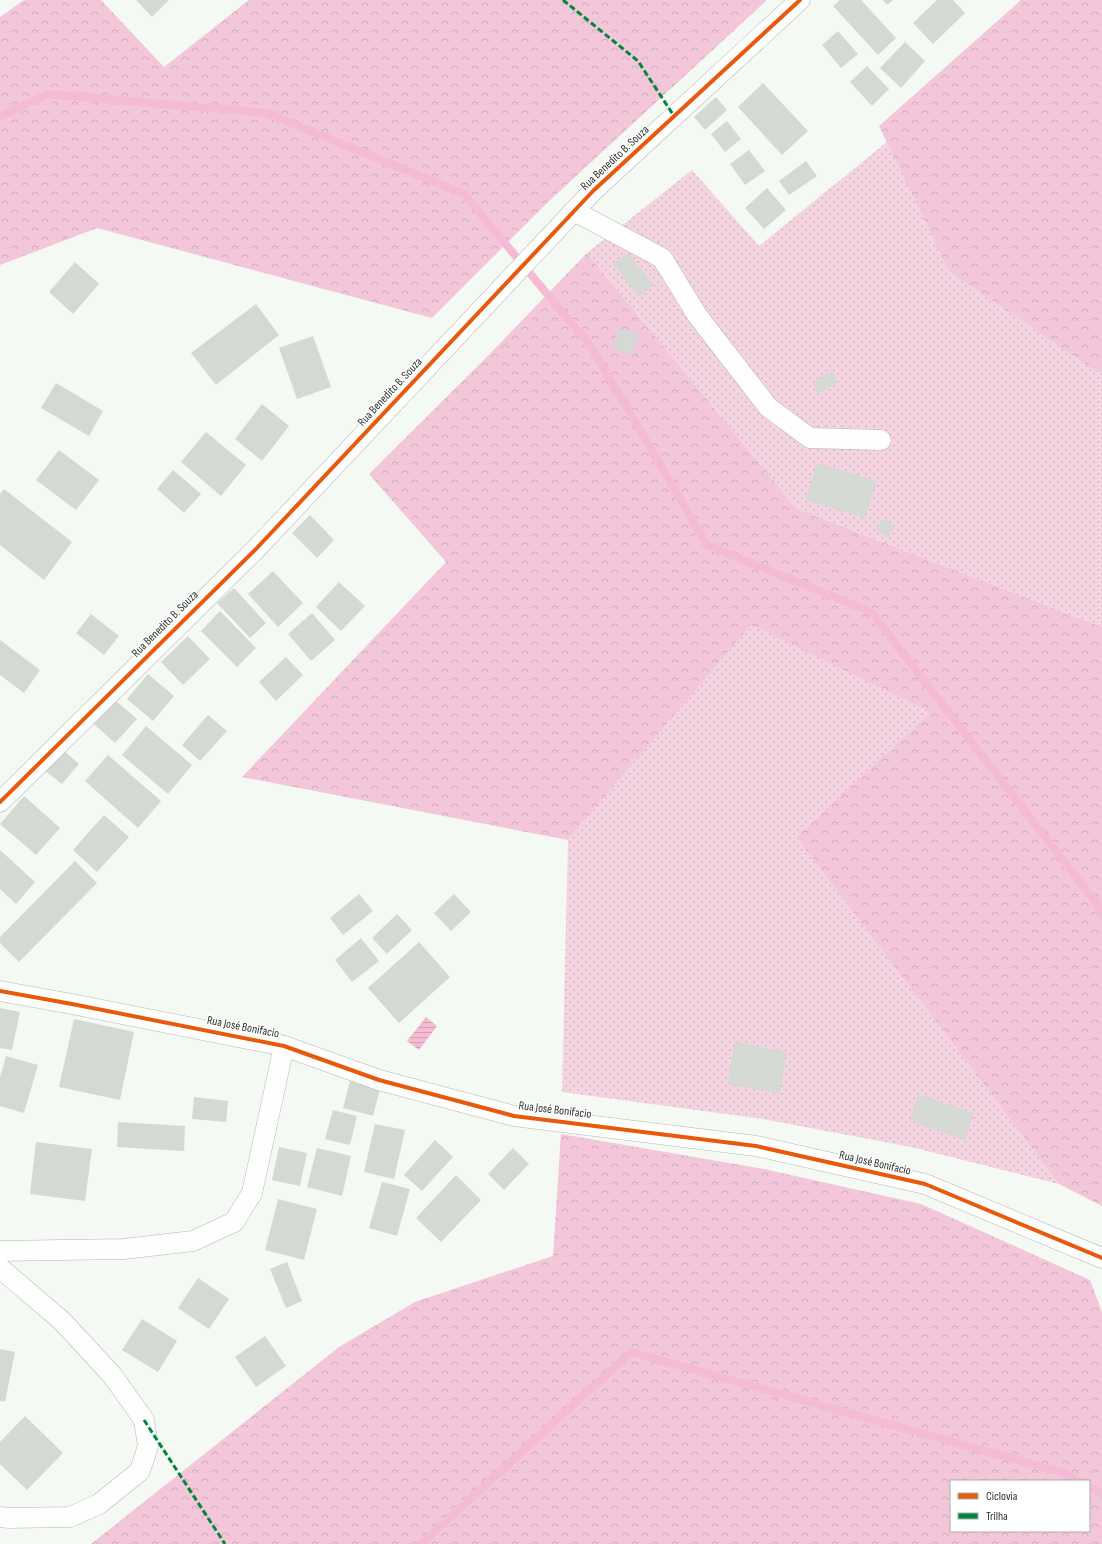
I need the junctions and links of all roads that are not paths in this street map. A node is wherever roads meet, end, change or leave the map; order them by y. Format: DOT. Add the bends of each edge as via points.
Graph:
graph roads {
  1 [pos="800,0"];
  2 [pos="574,211"];
  3 [pos="881,440"];
  4 [pos="0,802"];
  5 [pos="0,991"];
  6 [pos="284,1046"];
  7 [pos="0,1251"];
  8 [pos="1102,1258"];
  9 [pos="0,1268"];
  10 [pos="0,1517"];
  1 -- 2 [label="street, Rua Benedito B. Souza"];
  2 -- 3 [label="street" via="662,258 697,315 768,407 810,438"];
  2 -- 4 [label="street, Rua Benedito B. Souza" via="255,550"];
  5 -- 6 [label="street, Rua José Bonifacio"];
  6 -- 7 [label="street" via="252,1193 234,1222 193,1241 124,1249"];
  6 -- 8 [label="street, Rua José Bonifacio" via="379,1080 514,1116 756,1146 925,1184"];
  9 -- 10 [label="street" via="62,1321 112,1376 144,1420 148,1446 140,1471 99,1504 70,1517"];
}
